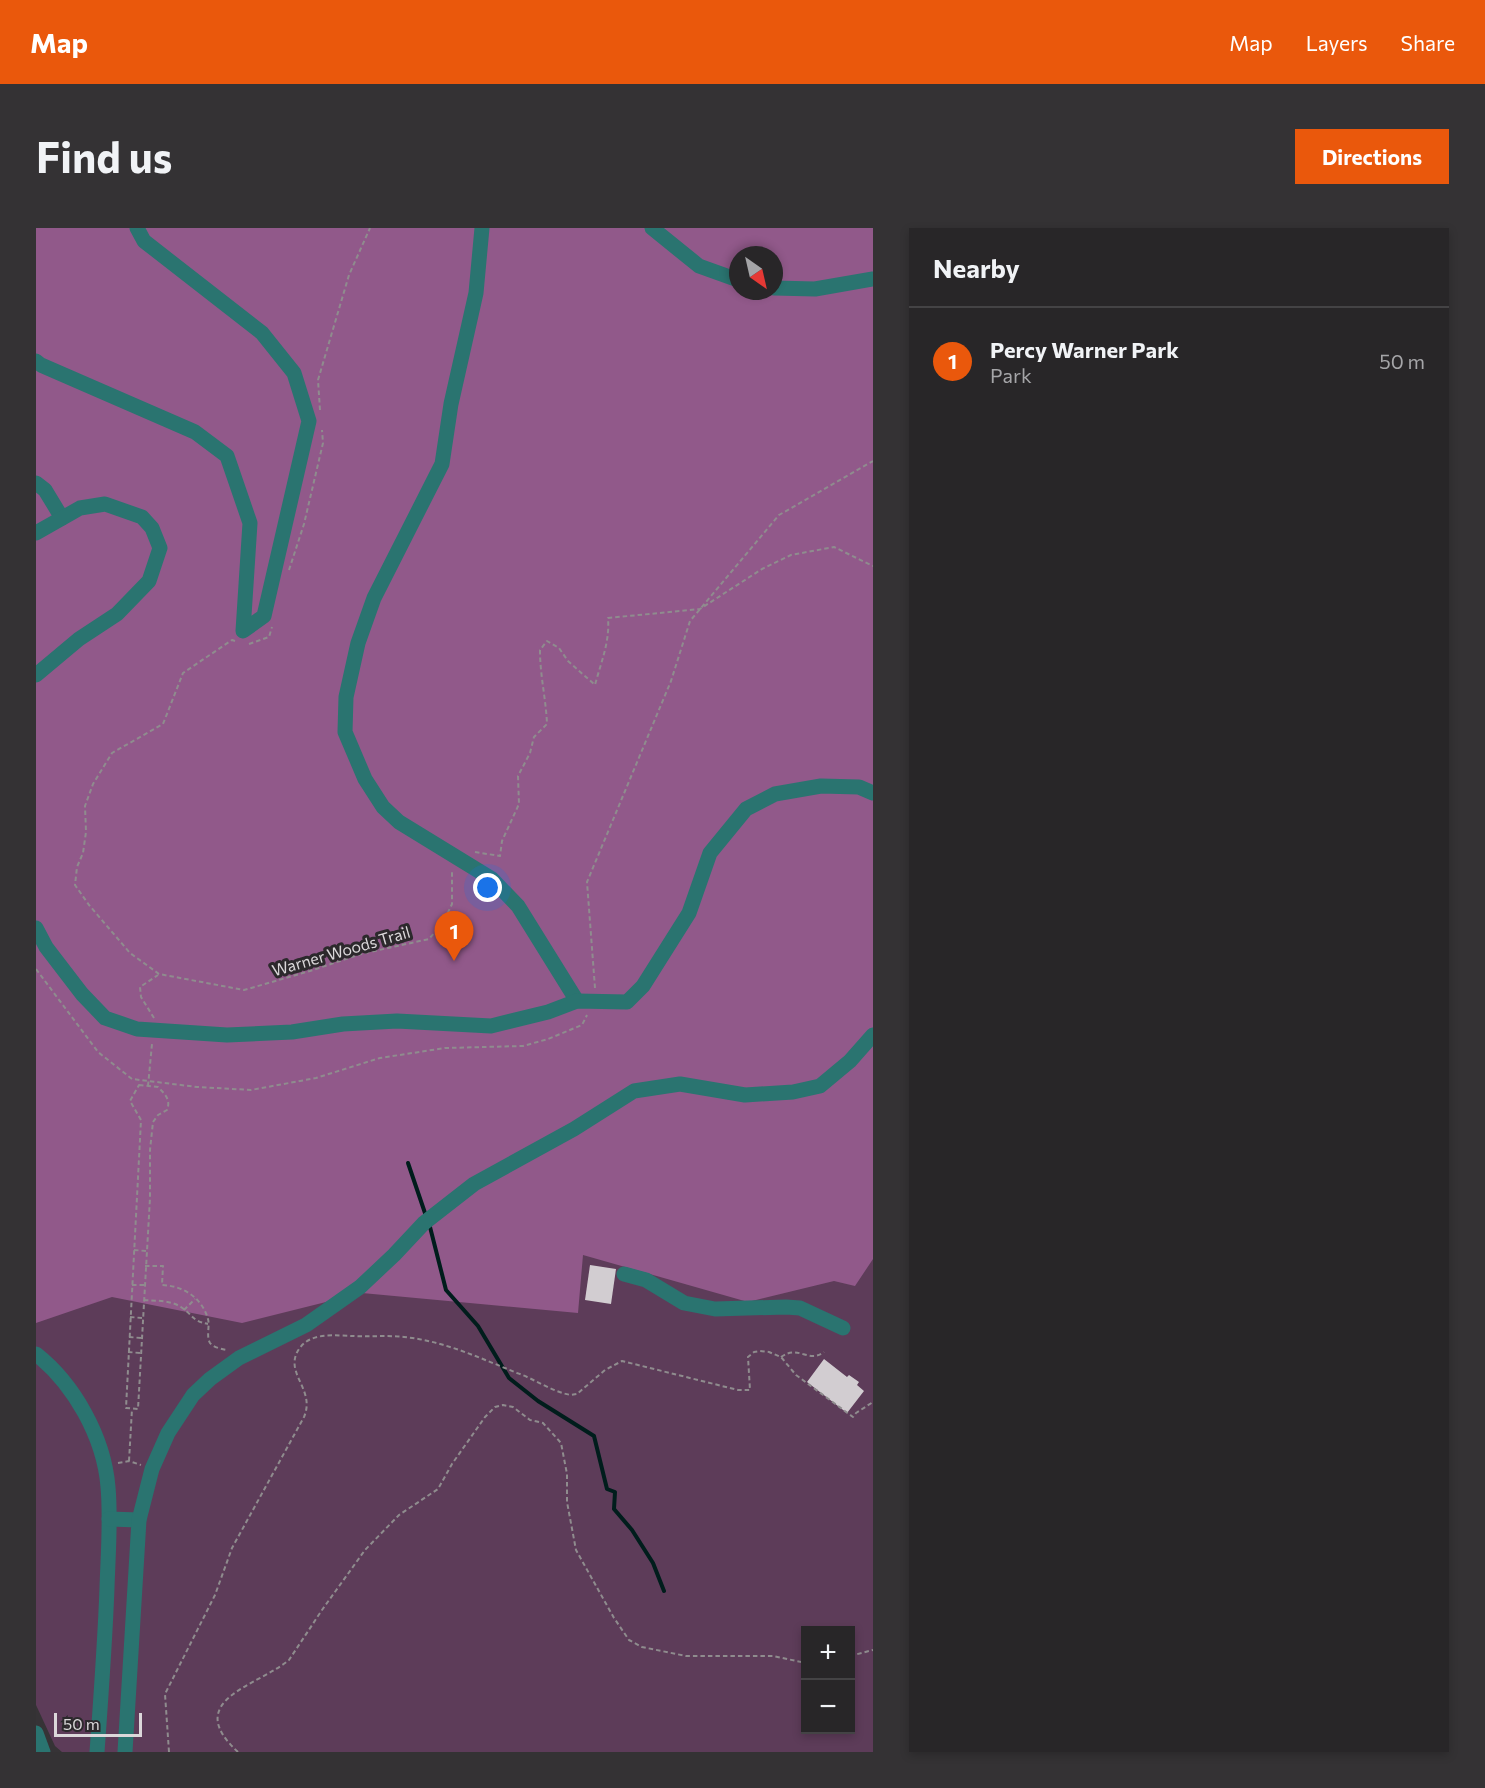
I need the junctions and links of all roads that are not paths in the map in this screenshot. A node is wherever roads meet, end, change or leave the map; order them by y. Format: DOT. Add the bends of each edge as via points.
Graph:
graph roads {
  1 [pos="137,228"];
  2 [pos="482,228"];
  3 [pos="652,228"];
  4 [pos="729,277"];
  5 [pos="873,279"];
  6 [pos="783,288"];
  7 [pos="36,361"];
  8 [pos="36,483"];
  9 [pos="62,518"];
  10 [pos="36,532"];
  11 [pos="36,675"];
  12 [pos="873,794"];
  13 [pos="36,928"];
  14 [pos="577,1001"];
  15 [pos="873,1035"];
  16 [pos="624,1274"];
  17 [pos="843,1328"];
  18 [pos="36,1354"];
  19 [pos="110,1519"];
  20 [pos="139,1520"];
  21 [pos="36,1733"];
  22 [pos="43,1752"];
  23 [pos="97,1752"];
  24 [pos="125,1752"];
  1 -- 7 [label="street" via="144,241 262,333 294,373 309,421 264,616 243,631 250,523 226,456 195,432"];
  2 -- 14 [label="street" via="476,293 442,464 374,598 358,643 346,697 345,732 365,779 383,807 399,822 492,879 518,906"];
  3 -- 4 [label="street" via="699,266"];
  5 -- 6 [label="street" via="815,289"];
  8 -- 9 [label="street" via="45,490"];
  9 -- 10 [label="street"];
  9 -- 11 [label="street" via="80,508 105,504 142,517 152,528 160,548 149,581 117,614"];
  12 -- 14 [label="street" via="859,787 821,786 775,794 747,809 710,853 689,913 643,986 627,1002"];
  13 -- 14 [label="street" via="82,994 105,1018 137,1029 227,1035 397,1021 491,1026"];
  15 -- 20 [label="street" via="820,1086 745,1095 680,1084 634,1091 474,1184 424,1223 360,1287 306,1325 248,1354 193,1395 168,1433 152,1469"];
  16 -- 17 [label="street" via="646,1280 684,1303 715,1309 800,1308"];
  18 -- 19 [label="street" via="53,1368 91,1424 108,1485"];
  19 -- 20 [label="street"];
  19 -- 23 [label="street"];
  20 -- 24 [label="street"];
  21 -- 22 [label="street"];
}
